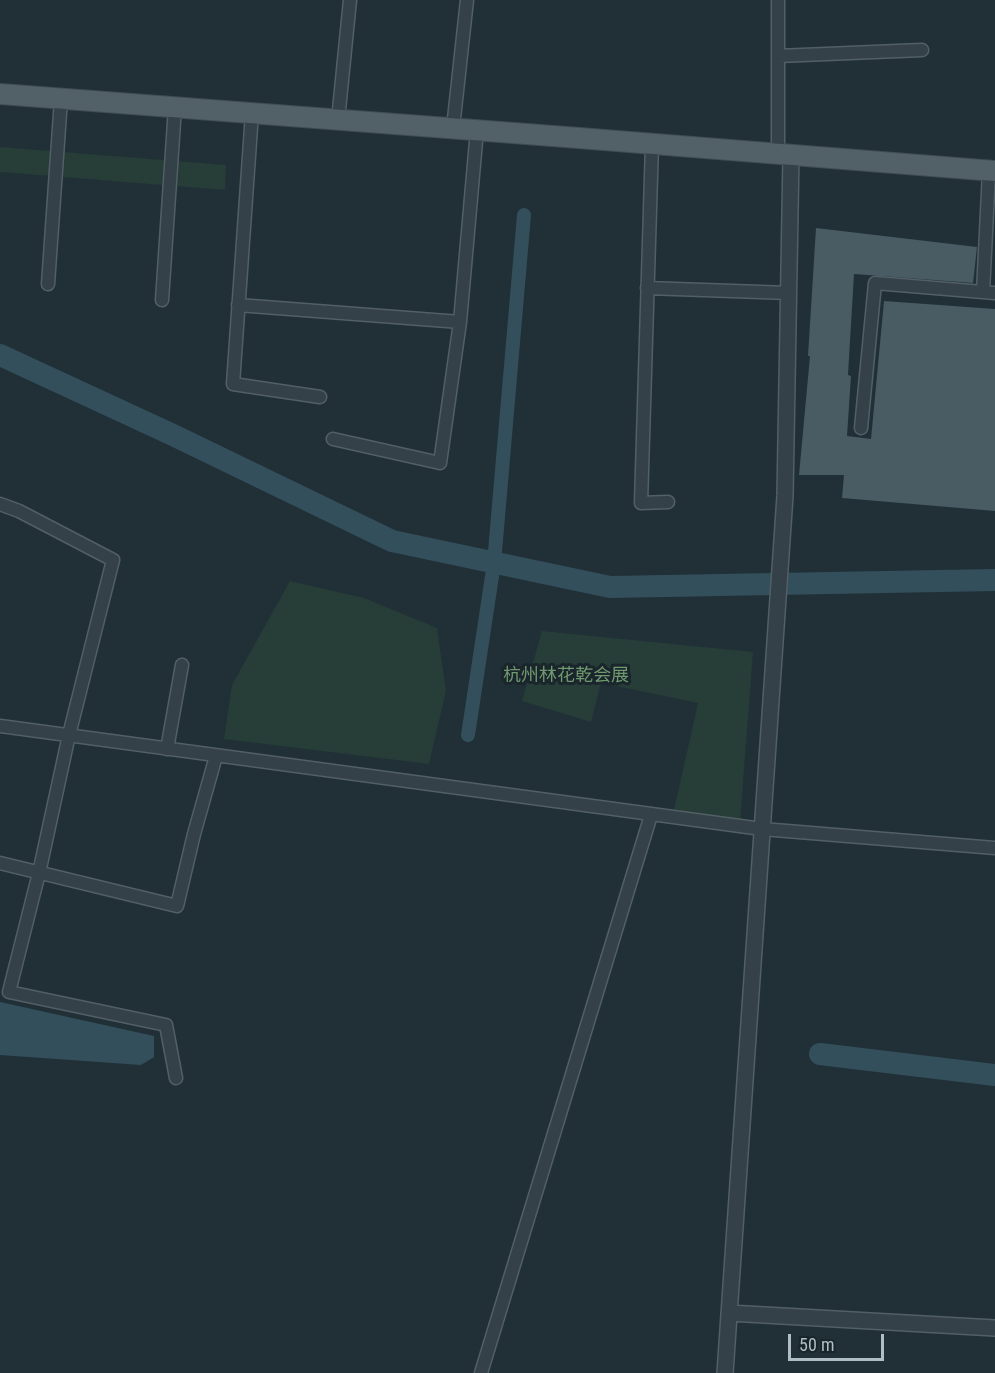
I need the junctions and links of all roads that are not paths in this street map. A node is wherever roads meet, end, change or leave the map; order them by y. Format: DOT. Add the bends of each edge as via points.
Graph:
graph roads {
  1 [pos="350,0"];
  2 [pos="467,0"];
  3 [pos="778,0"];
  4 [pos="922,50"];
  5 [pos="778,56"];
  6 [pos="0,94"];
  7 [pos="61,99"];
  8 [pos="175,107"];
  9 [pos="252,113"];
  10 [pos="338,120"];
  11 [pos="453,128"];
  12 [pos="477,130"];
  13 [pos="652,144"];
  14 [pos="785,154"];
  15 [pos="992,171"];
  16 [pos="48,284"];
  17 [pos="647,288"];
  18 [pos="989,292"];
  19 [pos="789,293"];
  20 [pos="162,300"];
  21 [pos="238,305"];
  22 [pos="460,322"];
  23 [pos="320,397"];
  24 [pos="861,428"];
  25 [pos="333,439"];
  26 [pos="668,502"];
  27 [pos="0,504"];
  28 [pos="182,665"];
  29 [pos="0,726"];
  30 [pos="69,735"];
  31 [pos="166,749"];
  32 [pos="216,756"];
  33 [pos="651,815"];
  34 [pos="762,830"];
  35 [pos="995,848"];
  36 [pos="0,864"];
  37 [pos="39,873"];
  38 [pos="5,991"];
  39 [pos="176,1078"];
  40 [pos="729,1312"];
  41 [pos="995,1328"];
  42 [pos="481,1373"];
  43 [pos="725,1373"];
  1 -- 10 [label="street"];
  2 -- 11 [label="street"];
  3 -- 5 [label="street"];
  4 -- 5 [label="street"];
  5 -- 14 [label="street"];
  6 -- 7 [label="main road"];
  7 -- 8 [label="main road"];
  7 -- 16 [label="street"];
  8 -- 9 [label="main road"];
  8 -- 20 [label="street"];
  9 -- 10 [label="main road"];
  9 -- 21 [label="street"];
  10 -- 11 [label="main road"];
  11 -- 12 [label="main road"];
  12 -- 13 [label="main road"];
  12 -- 22 [label="street"];
  13 -- 14 [label="main road"];
  13 -- 17 [label="street"];
  14 -- 15 [label="main road"];
  14 -- 19 [label="street"];
  15 -- 18 [label="street"];
  17 -- 19 [label="street"];
  17 -- 26 [label="street" via="641,503"];
  18 -- 24 [label="street" via="875,283"];
  19 -- 34 [label="street" via="783,537"];
  21 -- 22 [label="street"];
  21 -- 23 [label="street" via="233,384"];
  22 -- 25 [label="street" via="441,462"];
  27 -- 30 [label="street" via="113,560"];
  28 -- 31 [label="street"];
  29 -- 30 [label="street"];
  30 -- 31 [label="street"];
  30 -- 37 [label="street"];
  31 -- 32 [label="street"];
  32 -- 33 [label="street"];
  32 -- 37 [label="street" via="177,906"];
  33 -- 34 [label="street"];
  33 -- 42 [label="street"];
  34 -- 35 [label="street"];
  34 -- 40 [label="street"];
  36 -- 37 [label="street"];
  37 -- 38 [label="street"];
  38 -- 39 [label="street" via="166,1025"];
  40 -- 41 [label="street"];
  40 -- 43 [label="street"];
}
